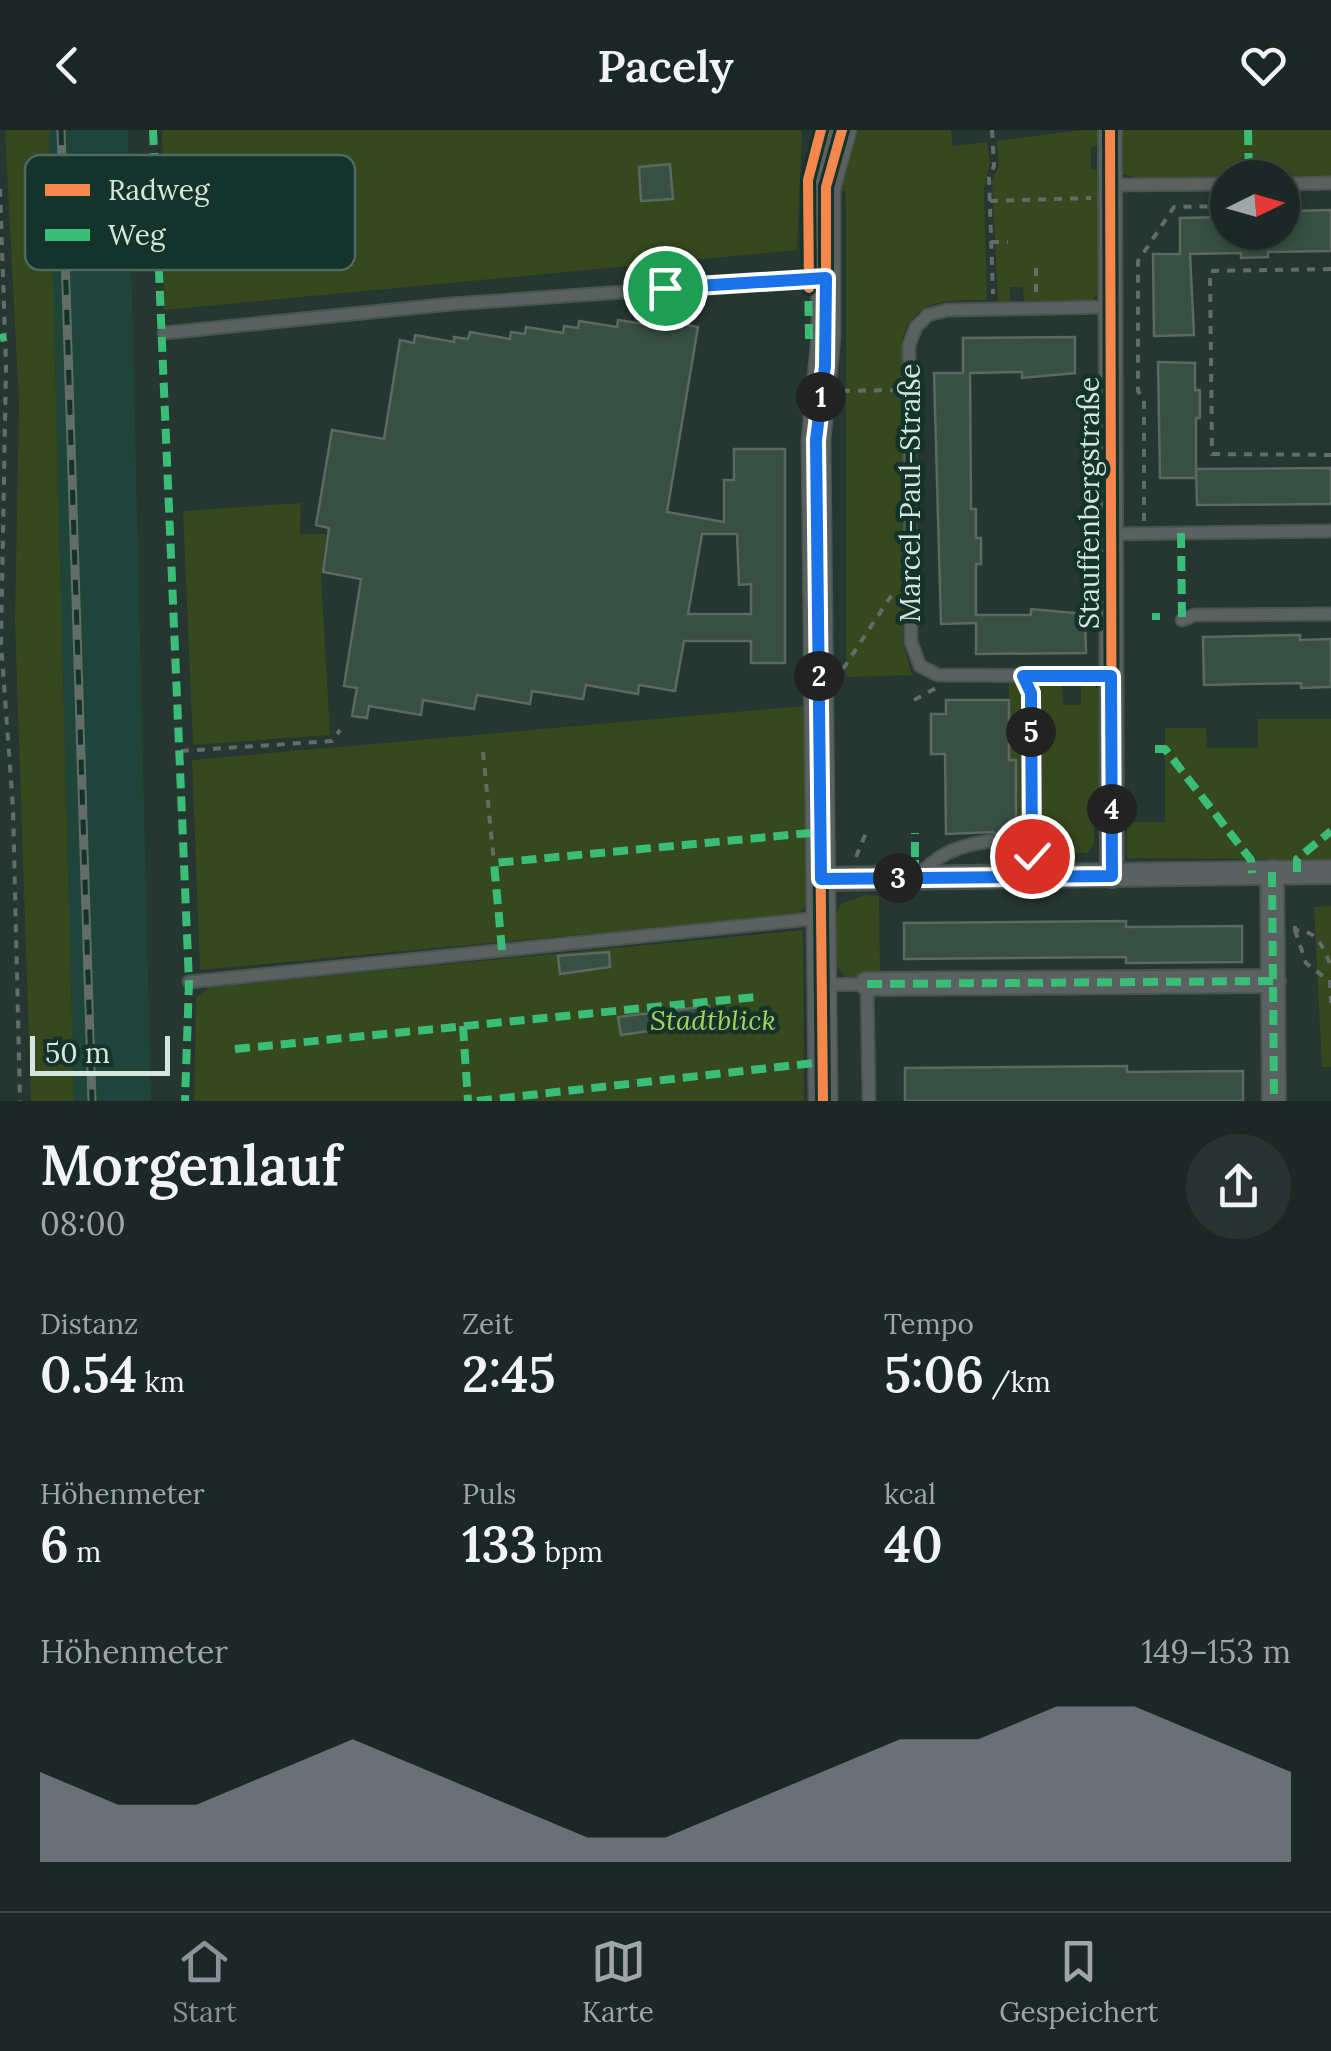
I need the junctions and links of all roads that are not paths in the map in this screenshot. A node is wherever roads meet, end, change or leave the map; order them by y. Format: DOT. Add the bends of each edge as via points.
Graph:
graph roads {
  1 [pos="842,130"];
  2 [pos="1110,130"];
  3 [pos="1331,183"];
  4 [pos="1300,184"];
  5 [pos="1210,185"];
  6 [pos="1110,192"];
  7 [pos="826,278"];
  8 [pos="1111,308"];
  9 [pos="164,332"];
  10 [pos="1331,530"];
  11 [pos="1111,534"];
  12 [pos="1331,614"];
  13 [pos="1182,620"];
  14 [pos="1111,676"];
  15 [pos="991,841"];
  16 [pos="1272,872"];
  17 [pos="1331,872"];
  18 [pos="1112,876"];
  19 [pos="918,878"];
  20 [pos="821,879"];
  21 [pos="821,918"];
  22 [pos="1274,981"];
  23 [pos="190,982"];
  24 [pos="868,984"];
  25 [pos="822,985"];
  26 [pos="823,1101"];
  27 [pos="869,1101"];
  28 [pos="1274,1101"];
  1 -- 7 [label="street" via="826,187"];
  2 -- 6 [label="street, Stauffenbergstraße"];
  3 -- 4 [label="lane"];
  5 -- 6 [label="lane"];
  6 -- 8 [label="street, Stauffenbergstraße"];
  7 -- 9 [label="lane"];
  7 -- 20 [label="street" via="816,440"];
  8 -- 11 [label="street, Stauffenbergstraße"];
  8 -- 14 [label="lane, Marcel-Paul-Straße" via="928,315 909,345 908,390 910,565 920,666 938,675"];
  10 -- 11 [label="lane"];
  11 -- 14 [label="street, Stauffenbergstraße"];
  12 -- 13 [label="lane"];
  14 -- 18 [label="street, Stauffenbergstraße"];
  15 -- 19 [label="lane" via="951,850"];
  16 -- 17 [label="street"];
  16 -- 18 [label="street"];
  16 -- 22 [label="street"];
  18 -- 19 [label="street"];
  19 -- 20 [label="street"];
  20 -- 21 [label="street"];
  21 -- 23 [label="lane"];
  21 -- 25 [label="street"];
  22 -- 24 [label="street"];
  22 -- 28 [label="street"];
  24 -- 25 [label="lane"];
  24 -- 27 [label="lane"];
  25 -- 26 [label="street"];
}
